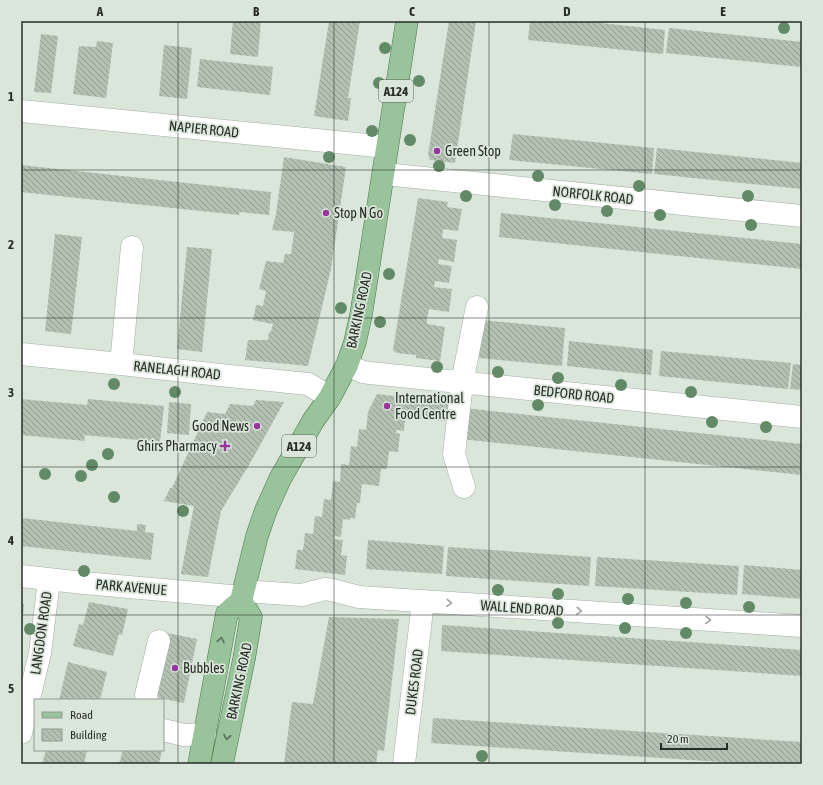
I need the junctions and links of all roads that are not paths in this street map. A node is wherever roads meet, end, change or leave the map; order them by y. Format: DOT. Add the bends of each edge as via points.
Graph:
graph roads {
  1 [pos="407,21"];
  2 [pos="21,111"];
  3 [pos="387,147"];
  4 [pos="384,174"];
  5 [pos="802,216"];
  6 [pos="132,247"];
  7 [pos="477,307"];
  8 [pos="21,354"];
  9 [pos="121,364"];
  10 [pos="347,365"];
  11 [pos="462,383"];
  12 [pos="330,396"];
  13 [pos="802,417"];
  14 [pos="464,487"];
  15 [pos="21,576"];
  16 [pos="48,579"];
  17 [pos="242,596"];
  18 [pos="423,601"];
  19 [pos="802,626"];
  20 [pos="159,641"];
  21 [pos="147,699"];
  22 [pos="164,730"];
  23 [pos="21,733"];
  24 [pos="205,734"];
  25 [pos="199,764"];
  26 [pos="222,764"];
  27 [pos="404,764"];
  1 -- 3 [label="main road, BARKING ROAD / A124"];
  2 -- 3 [label="street, NAPIER ROAD"];
  3 -- 4 [label="main road, BARKING ROAD / A124"];
  4 -- 5 [label="street, NORFOLK ROAD"];
  4 -- 10 [label="main road, BARKING ROAD / A124" via="361,316"];
  6 -- 9 [label="street"];
  7 -- 11 [label="street"];
  8 -- 9 [label="street, RANELAGH ROAD"];
  9 -- 12 [label="street, RANELAGH ROAD" via="308,384"];
  10 -- 11 [label="street, BEDFORD ROAD" via="363,372"];
  10 -- 12 [label="main road, BARKING ROAD / A124"];
  11 -- 13 [label="street, BEDFORD ROAD"];
  11 -- 14 [label="street" via="454,454"];
  12 -- 17 [label="main road, BARKING ROAD / A124" via="280,478 257,536"];
  15 -- 16 [label="street, PARK AVENUE"];
  16 -- 17 [label="street, PARK AVENUE"];
  16 -- 23 [label="street, LANGDON ROAD" via="40,653"];
  17 -- 18 [label="street, WALL END ROAD" via="302,595 325,589 359,597"];
  24 -- 17 [label="main road, BARKING ROAD, one-way" via="227,613"];
  17 -- 26 [label="main road, BARKING ROAD, one-way" via="251,617"];
  18 -- 19 [label="street, WALL END ROAD, one-way"];
  18 -- 27 [label="street, DUKES ROAD"];
  20 -- 21 [label="street"];
  22 -- 24 [label="street" via="184,735"];
  24 -- 25 [label="main road, BARKING ROAD"];
}
